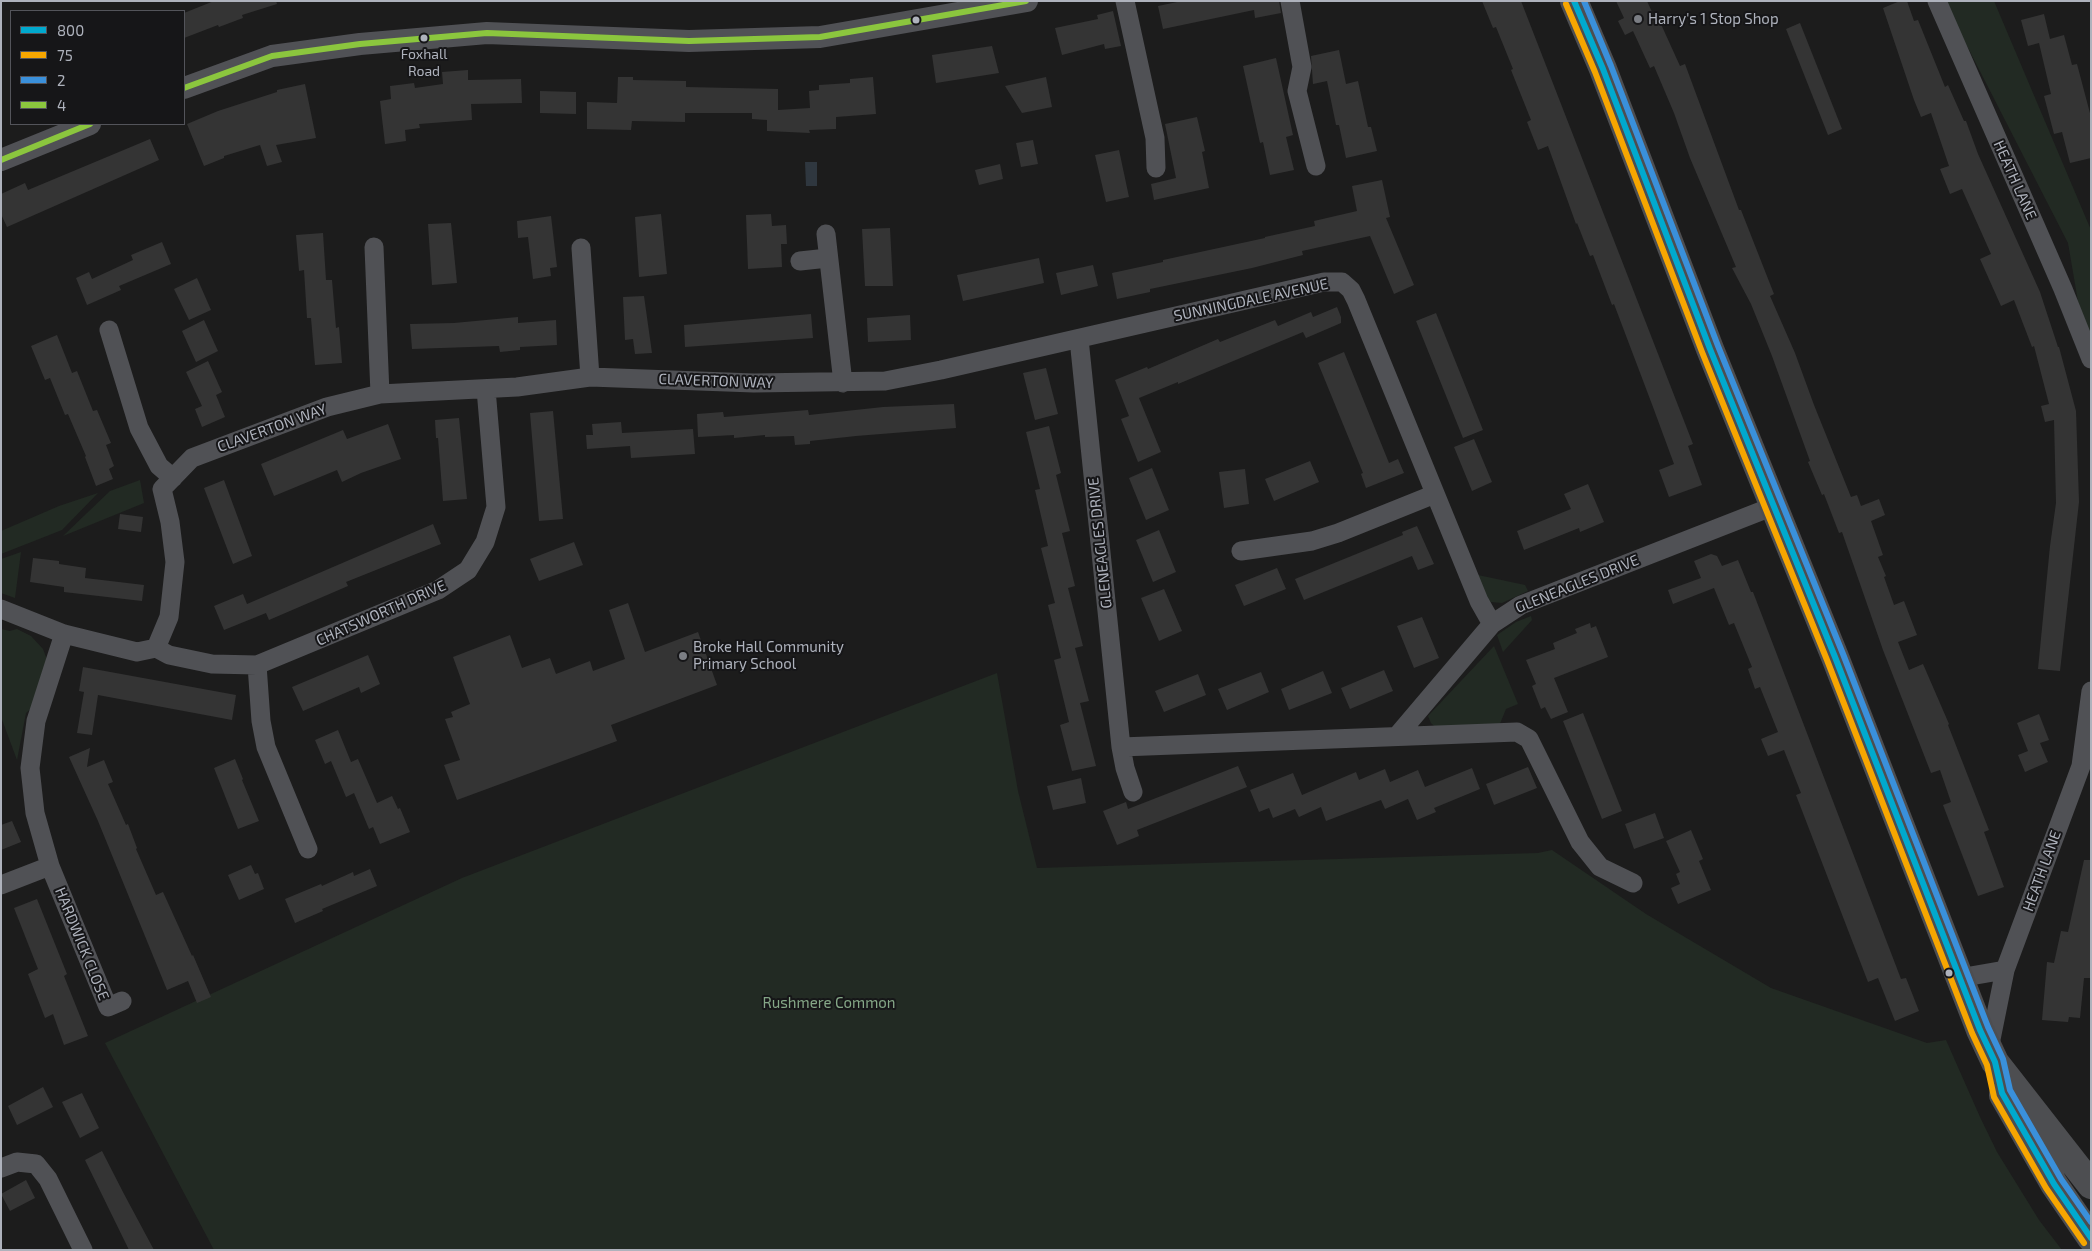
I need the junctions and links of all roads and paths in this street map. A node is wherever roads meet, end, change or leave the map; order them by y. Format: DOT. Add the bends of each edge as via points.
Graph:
graph roads {
  1 [pos="1027,1"];
  2 [pos="1125,1"];
  3 [pos="1290,1"];
  4 [pos="1574,1"];
  5 [pos="1937,1"];
  6 [pos="185,88"];
  7 [pos="88,125"];
  8 [pos="1,160"];
  9 [pos="1316,166"];
  10 [pos="1156,168"];
  11 [pos="826,234"];
  12 [pos="374,248"];
  13 [pos="581,248"];
  14 [pos="828,258"];
  15 [pos="800,261"];
  16 [pos="109,330"];
  17 [pos="1079,339"];
  18 [pos="2091,359"];
  19 [pos="941,370"];
  20 [pos="590,377"];
  21 [pos="843,383"];
  22 [pos="486,389"];
  23 [pos="380,394"];
  24 [pos="173,478"];
  25 [pos="1435,494"];
  26 [pos="1774,506"];
  27 [pos="1241,551"];
  28 [pos="1,609"];
  29 [pos="1492,624"];
  30 [pos="64,634"];
  31 [pos="156,648"];
  32 [pos="257,665"];
  33 [pos="2091,691"];
  34 [pos="1396,736"];
  35 [pos="1122,747"];
  36 [pos="2086,767"];
  37 [pos="1133,792"];
  38 [pos="308,849"];
  39 [pos="50,866"];
  40 [pos="1633,884"];
  41 [pos="1,885"];
  42 [pos="2005,970"];
  43 [pos="1959,978"];
  44 [pos="122,1001"];
  45 [pos="1992,1056"];
  46 [pos="1,1168"];
  47 [pos="2091,1185"];
  48 [pos="2091,1238"];
  49 [pos="83,1250"];
  1 -- 6 [label="street" via="820,37 689,41 487,33 360,44 272,56"];
  2 -- 10 [label="street" via="1155,138"];
  3 -- 9 [label="street" via="1302,67 1297,91"];
  4 -- 26 [label="main road"];
  5 -- 18 [label="street, HEATH LANE" via="2064,289"];
  7 -- 8 [label="street"];
  11 -- 14 [label="street"];
  12 -- 23 [label="street"];
  13 -- 20 [label="street"];
  14 -- 15 [label="street"];
  14 -- 21 [label="street"];
  16 -- 24 [label="street" via="139,428 159,466"];
  17 -- 19 [label="street, SUNNINGDALE AVENUE"];
  17 -- 25 [label="street, SUNNINGDALE AVENUE" via="1324,282 1342,282 1356,300"];
  17 -- 35 [label="street, GLENEAGLES DRIVE"];
  19 -- 21 [label="street, CLAVERTON WAY" via="885,381"];
  20 -- 21 [label="street, CLAVERTON WAY"];
  20 -- 22 [label="street, CLAVERTON WAY"];
  22 -- 23 [label="street, CLAVERTON WAY"];
  22 -- 32 [label="street, CHATSWORTH DRIVE" via="496,507 486,542 468,570 438,590"];
  23 -- 24 [label="street, CLAVERTON WAY" via="326,407 192,458"];
  24 -- 31 [label="street, CLAVERTON WAY" via="162,489 175,562 169,617"];
  25 -- 27 [label="street" via="1338,534"];
  25 -- 29 [label="street, SUNNINGDALE AVENUE" via="1479,601"];
  26 -- 29 [label="street, GLENEAGLES DRIVE" via="1522,605"];
  26 -- 43 [label="main road" via="1850,693"];
  28 -- 30 [label="street, CHATSWORTH DRIVE"];
  29 -- 34 [label="street, GLENEAGLES DRIVE"];
  30 -- 31 [label="street, CHATSWORTH DRIVE" via="137,652"];
  30 -- 39 [label="street, HARDWICK CLOSE" via="36,721 30,768 34,813"];
  31 -- 32 [label="street, CHATSWORTH DRIVE" via="169,655 212,664"];
  32 -- 38 [label="street" via="266,747"];
  33 -- 36 [label="street, HEATH LANE"];
  34 -- 35 [label="street"];
  34 -- 40 [label="street" via="1517,732 1529,739 1580,842 1600,867"];
  35 -- 37 [label="street, GLENEAGLES DRIVE"];
  36 -- 42 [label="street, HEATH LANE"];
  39 -- 41 [label="street"];
  39 -- 44 [label="street, HARDWICK CLOSE" via="108,1007"];
  42 -- 43 [label="street"];
  42 -- 45 [label="street, HEATH LANE"];
  43 -- 45 [label="main road"];
  45 -- 47 [label="main road"];
  45 -- 48 [label="main road" via="2002,1093 2054,1184"];
  46 -- 49 [label="street" via="16,1162 36,1164 48,1179"];
}
